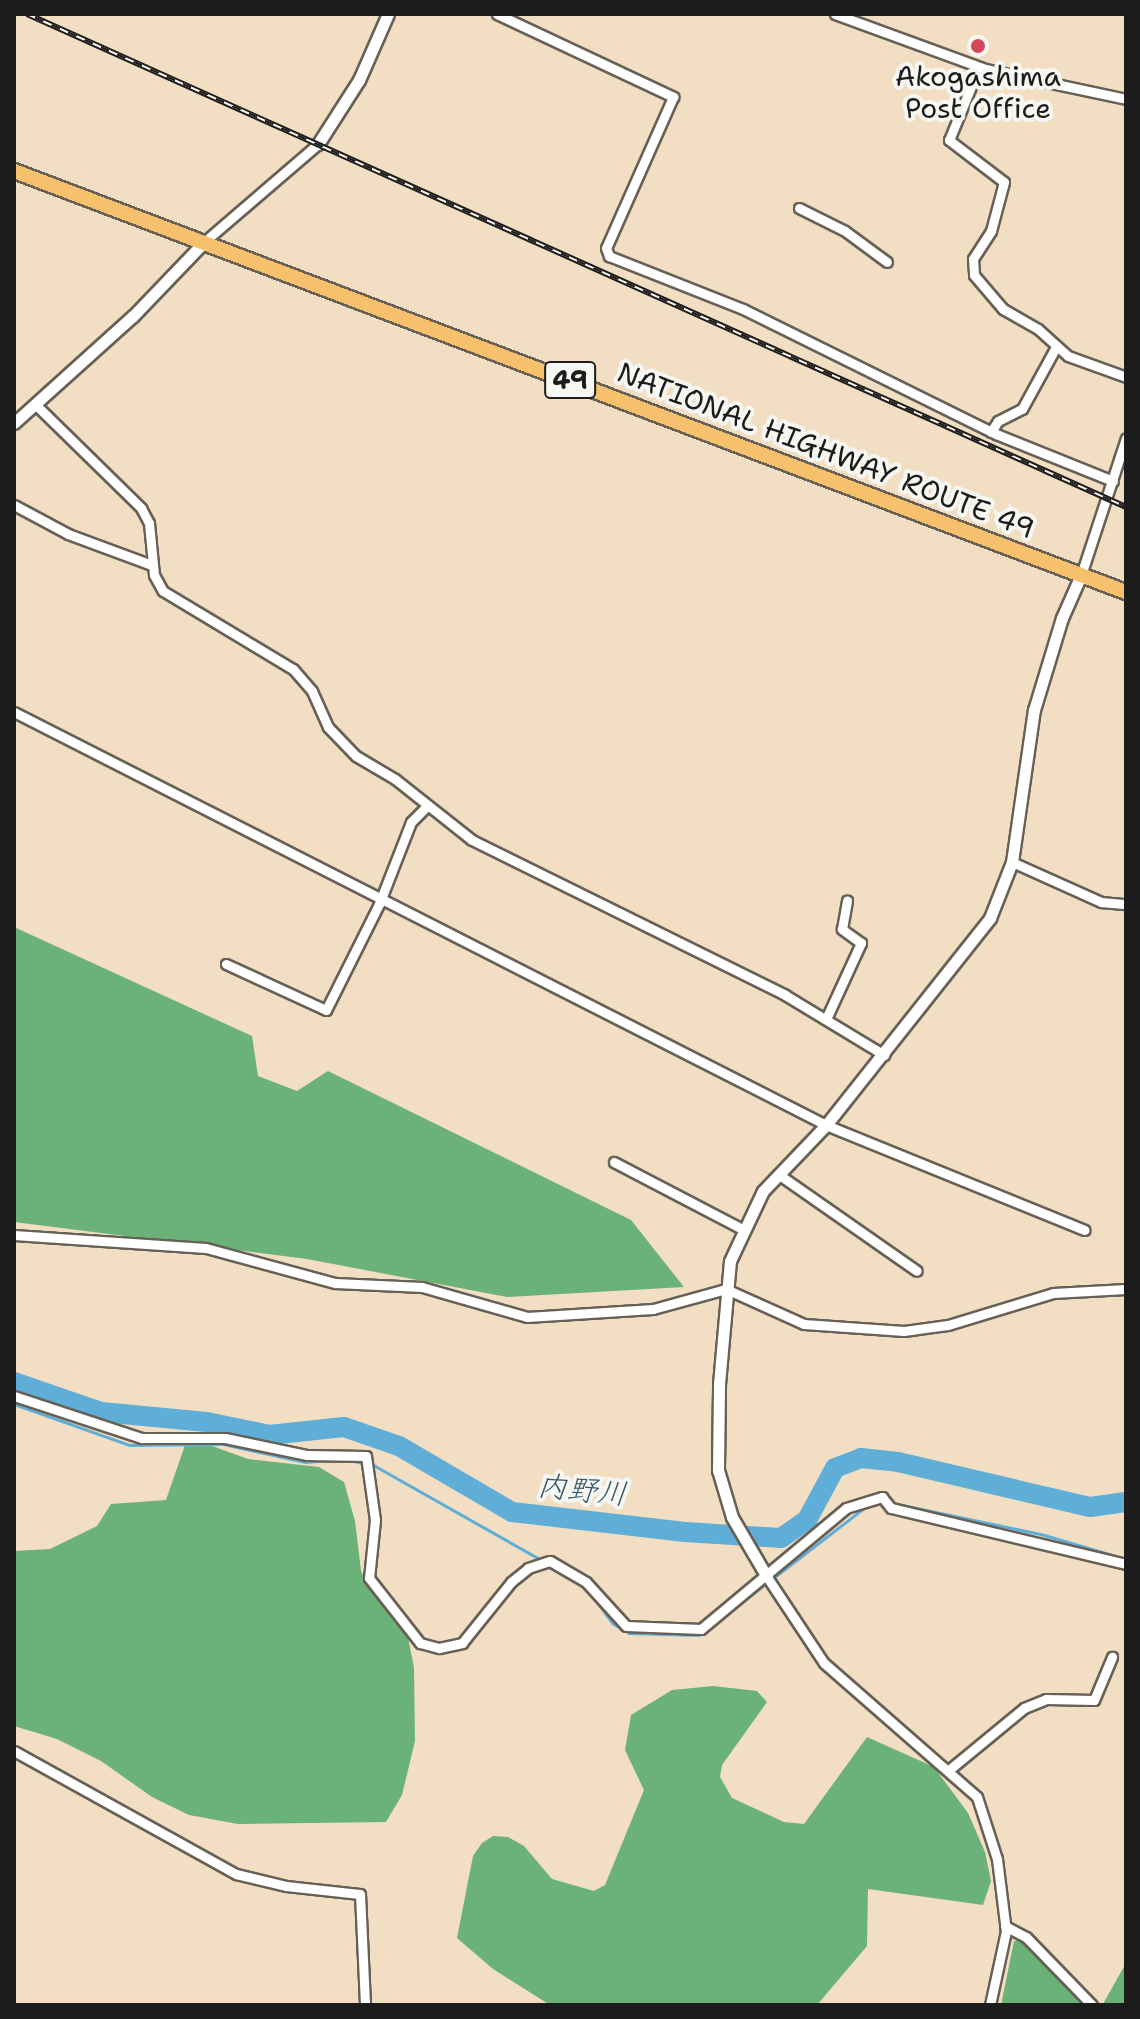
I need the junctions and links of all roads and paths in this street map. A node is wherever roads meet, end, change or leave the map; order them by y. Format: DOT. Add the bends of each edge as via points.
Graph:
graph roads {
  1 [pos="388,14"];
  2 [pos="497,14"];
  3 [pos="835,14"];
  4 [pos="519,18"];
  5 [pos="979,67"];
  6 [pos="1126,99"];
  7 [pos="318,144"];
  8 [pos="14,171"];
  9 [pos="799,208"];
  10 [pos="204,242"];
  11 [pos="887,262"];
  12 [pos="1056,347"];
  13 [pos="1126,377"];
  14 [pos="37,406"];
  15 [pos="14,423"];
  16 [pos="991,432"];
  17 [pos="1126,440"];
  18 [pos="1113,481"];
  19 [pos="14,505"];
  20 [pos="152,565"];
  21 [pos="1081,575"];
  22 [pos="1126,592"];
  23 [pos="14,712"];
  24 [pos="427,806"];
  25 [pos="1012,862"];
  26 [pos="379,898"];
  27 [pos="847,900"];
  28 [pos="1126,904"];
  29 [pos="226,964"];
  30 [pos="826,1019"];
  31 [pos="884,1055"];
  32 [pos="826,1125"];
  33 [pos="614,1162"];
  34 [pos="778,1174"];
  35 [pos="742,1229"];
  36 [pos="1084,1230"];
  37 [pos="14,1235"];
  38 [pos="917,1271"];
  39 [pos="726,1289"];
  40 [pos="1126,1289"];
  41 [pos="14,1396"];
  42 [pos="1126,1564"];
  43 [pos="767,1577"];
  44 [pos="1112,1657"];
  45 [pos="14,1751"];
  46 [pos="950,1769"];
  47 [pos="1005,1926"];
  48 [pos="365,2005"];
  49 [pos="990,2005"];
  50 [pos="1092,2005"];
  1 -- 7 [label="street" via="359,80"];
  2 -- 4 [label="street"];
  3 -- 5 [label="street"];
  4 -- 16 [label="street" via="673,97 606,248 609,256 743,309"];
  5 -- 6 [label="street"];
  5 -- 12 [label="street" via="949,141 1004,187 973,272 1003,309 1031,324"];
  7 -- 10 [label="street"];
  8 -- 10 [label="highway, NATIONAL HIGHWAY ROUTE 49 / 49"];
  9 -- 11 [label="street" via="845,231"];
  10 -- 14 [label="street"];
  10 -- 21 [label="highway, NATIONAL HIGHWAY ROUTE 49 / 49"];
  12 -- 13 [label="street" via="1077,361"];
  12 -- 16 [label="street" via="1022,409 998,421"];
  14 -- 15 [label="street"];
  14 -- 20 [label="street" via="134,497 149,523"];
  16 -- 18 [label="street"];
  17 -- 18 [label="street"];
  18 -- 21 [label="street"];
  19 -- 20 [label="street" via="68,534"];
  20 -- 24 [label="street" via="169,598 293,669 342,744"];
  21 -- 22 [label="highway, NATIONAL HIGHWAY ROUTE 49 / 49"];
  21 -- 25 [label="street" via="1062,618 1032,718"];
  23 -- 26 [label="street"];
  24 -- 26 [label="street" via="411,822"];
  24 -- 30 [label="street" via="472,840"];
  25 -- 28 [label="street" via="1101,902"];
  25 -- 31 [label="street" via="990,918"];
  26 -- 29 [label="street" via="326,1010"];
  26 -- 32 [label="street"];
  27 -- 30 [label="street" via="842,929 861,943"];
  30 -- 31 [label="street"];
  31 -- 32 [label="street"];
  32 -- 34 [label="street"];
  32 -- 36 [label="street"];
  33 -- 35 [label="street"];
  34 -- 35 [label="street"];
  34 -- 38 [label="street"];
  35 -- 39 [label="street"];
  37 -- 39 [label="street" via="206,1248 335,1283 410,1285 527,1317 653,1309"];
  39 -- 40 [label="street" via="804,1324 904,1331 939,1328 1053,1293"];
  39 -- 43 [label="street" via="718,1470 732,1517"];
  41 -- 43 [label="street" via="129,1436 225,1438 315,1456 366,1456 375,1520 369,1578 420,1643 439,1648 462,1643 511,1582 550,1561 586,1582 616,1621 644,1631 705,1628"];
  42 -- 43 [label="street" via="891,1508 882,1497 846,1508"];
  43 -- 46 [label="street" via="840,1680"];
  44 -- 46 [label="street" via="1094,1700 1046,1699 1024,1708"];
  45 -- 48 [label="street" via="226,1869 274,1884 360,1894"];
  46 -- 47 [label="street" via="982,1808 997,1859"];
  47 -- 49 [label="street"];
  47 -- 50 [label="street" via="1026,1937"];
}
